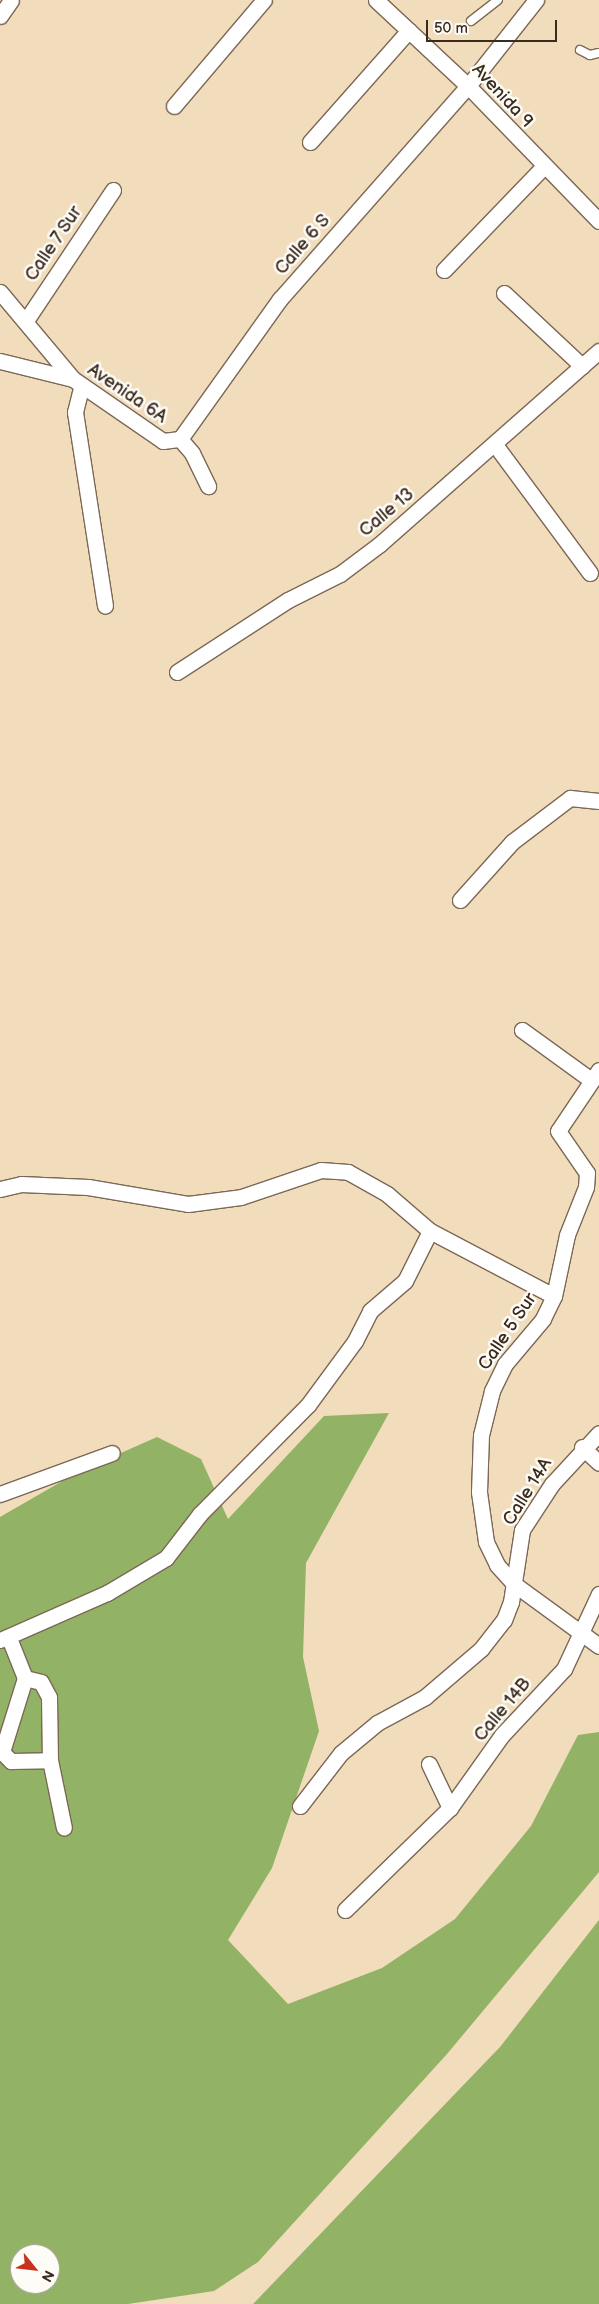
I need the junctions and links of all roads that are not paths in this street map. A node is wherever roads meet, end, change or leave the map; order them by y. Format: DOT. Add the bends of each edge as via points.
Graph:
graph roads {
  1 [pos="11,0"];
  2 [pos="264,0"];
  3 [pos="376,0"];
  4 [pos="498,0"];
  5 [pos="536,0"];
  6 [pos="0,16"];
  7 [pos="471,22"];
  8 [pos="409,30"];
  9 [pos="580,50"];
  10 [pos="599,53"];
  11 [pos="468,86"];
  12 [pos="174,106"];
  13 [pos="310,142"];
  14 [pos="543,167"];
  15 [pos="113,190"];
  16 [pos="599,220"];
  17 [pos="444,270"];
  18 [pos="0,292"];
  19 [pos="504,293"];
  20 [pos="27,319"];
  21 [pos="598,354"];
  22 [pos="0,361"];
  23 [pos="582,366"];
  24 [pos="77,384"];
  25 [pos="180,439"];
  26 [pos="496,446"];
  27 [pos="208,486"];
  28 [pos="590,573"];
  29 [pos="104,606"];
  30 [pos="176,672"];
  31 [pos="594,799"];
  32 [pos="460,900"];
  33 [pos="522,1030"];
  34 [pos="595,1075"];
  35 [pos="593,1173"];
  36 [pos="0,1189"];
  37 [pos="430,1231"];
  38 [pos="554,1296"];
  39 [pos="599,1433"];
  40 [pos="582,1447"];
  41 [pos="112,1453"];
  42 [pos="599,1464"];
  43 [pos="0,1494"];
  44 [pos="514,1584"];
  45 [pos="599,1594"];
  46 [pos="578,1633"];
  47 [pos="5,1639"];
  48 [pos="599,1646"];
  49 [pos="25,1678"];
  50 [pos="50,1760"];
  51 [pos="429,1764"];
  52 [pos="300,1806"];
  53 [pos="450,1808"];
  54 [pos="64,1828"];
  55 [pos="345,1910"];
  1 -- 6 [label="street"];
  2 -- 12 [label="street"];
  3 -- 8 [label="street, Avenida 9"];
  4 -- 7 [label="lane"];
  5 -- 11 [label="street, Calle 6 S"];
  8 -- 11 [label="street, Avenida 9"];
  8 -- 13 [label="street"];
  9 -- 10 [label="lane" via="590,55"];
  11 -- 14 [label="street, Avenida 9"];
  11 -- 25 [label="street, Calle 6 S" via="280,299"];
  14 -- 16 [label="street, Avenida 9"];
  14 -- 17 [label="street"];
  15 -- 20 [label="street, Calle 7 Sur"];
  18 -- 20 [label="street"];
  19 -- 23 [label="street"];
  20 -- 24 [label="street"];
  21 -- 23 [label="street, Calle 13"];
  22 -- 24 [label="street, Avenida 6A"];
  23 -- 26 [label="street, Calle 13"];
  24 -- 25 [label="street, Avenida 6A" via="163,441"];
  24 -- 29 [label="street" via="75,412"];
  25 -- 27 [label="street, Avenida 6A" via="192,452"];
  26 -- 28 [label="street"];
  26 -- 30 [label="street, Calle 13" via="340,574 288,600"];
  31 -- 32 [label="street" via="570,798 512,842"];
  33 -- 34 [label="street"];
  34 -- 35 [label="street, Calle 5 Sur" via="558,1131"];
  35 -- 38 [label="street, Calle 5 Sur"];
  36 -- 37 [label="street" via="21,1184 88,1187 188,1204 241,1197 321,1170 348,1172 387,1194"];
  37 -- 38 [label="street"];
  37 -- 47 [label="street" via="405,1281 370,1311 356,1341 308,1405 200,1514 166,1558 107,1593"];
  38 -- 44 [label="street, Calle 5 Sur" via="543,1319 505,1364 492,1391 480,1435 479,1492 486,1542 497,1565"];
  39 -- 40 [label="street, Calle 14A"];
  40 -- 42 [label="street"];
  40 -- 44 [label="street, Calle 14A" via="522,1530"];
  41 -- 43 [label="street"];
  44 -- 46 [label="street, Calle 5 Sur"];
  44 -- 52 [label="street" via="504,1620 481,1649 425,1697 377,1723 341,1753"];
  45 -- 46 [label="street, Calle 14B"];
  46 -- 48 [label="street, Calle 5 Sur"];
  46 -- 53 [label="street, Calle 14B" via="564,1669 502,1735"];
  47 -- 49 [label="street"];
  49 -- 50 [label="street" via="41,1682 49,1697"];
  49 -- 50 [label="street" via="2,1752 11,1761"];
  50 -- 54 [label="street"];
  51 -- 53 [label="street"];
  53 -- 55 [label="street, Calle 14B"];
}
